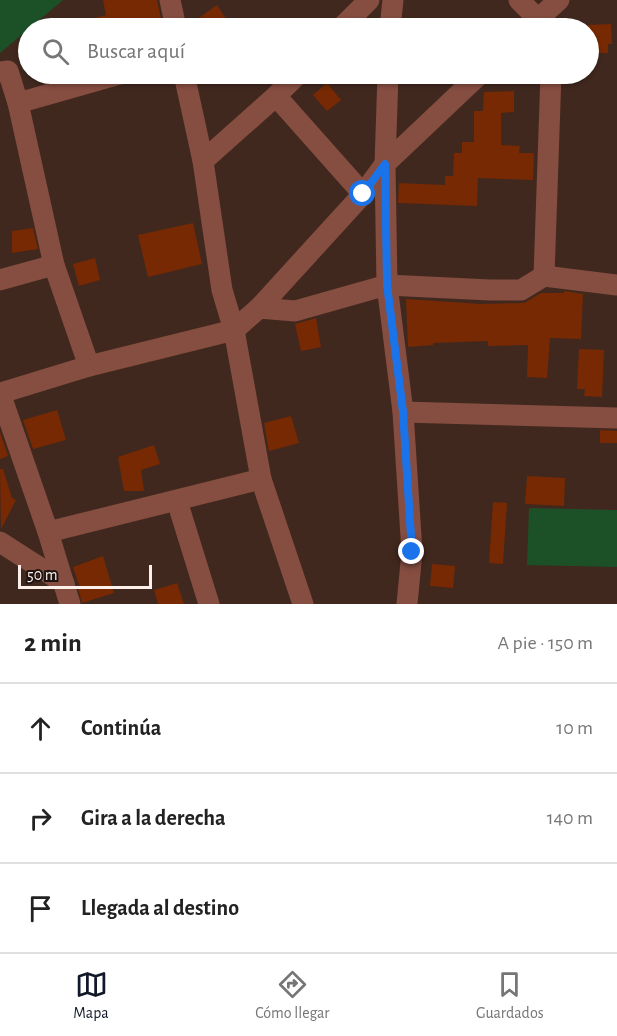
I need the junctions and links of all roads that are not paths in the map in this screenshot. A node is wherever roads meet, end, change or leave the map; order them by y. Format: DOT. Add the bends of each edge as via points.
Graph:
graph roads {
  1 [pos="369,0"];
  2 [pos="393,0"];
  3 [pos="519,0"];
  4 [pos="559,0"];
  5 [pos="351,18"];
  6 [pos="391,18"];
  7 [pos="531,18"];
  8 [pos="542,18"];
  9 [pos="0,72"];
  10 [pos="85,84"];
  11 [pos="186,84"];
  12 [pos="288,84"];
  13 [pos="388,84"];
  14 [pos="469,84"];
  15 [pos="551,84"];
  16 [pos="276,96"];
  17 [pos="18,103"];
  18 [pos="203,161"];
  19 [pos="385,164"];
  20 [pos="363,194"];
  21 [pos="54,265"];
  22 [pos="544,276"];
  23 [pos="0,280"];
  24 [pos="387,285"];
  25 [pos="617,285"];
  26 [pos="259,308"];
  27 [pos="234,330"];
  28 [pos="89,366"];
  29 [pos="1,393"];
  30 [pos="403,412"];
  31 [pos="617,418"];
  32 [pos="261,479"];
  33 [pos="177,501"];
  34 [pos="48,532"];
  35 [pos="0,542"];
  36 [pos="64,583"];
  37 [pos="70,604"];
  38 [pos="209,604"];
  39 [pos="303,604"];
  40 [pos="407,604"];
  1 -- 5 [label="street"];
  2 -- 6 [label="street"];
  3 -- 7 [label="street"];
  4 -- 8 [label="street"];
  9 -- 17 [label="street" via="8,71"];
  10 -- 17 [label="street"];
  11 -- 18 [label="street"];
  12 -- 16 [label="street"];
  13 -- 19 [label="street"];
  14 -- 19 [label="street"];
  15 -- 22 [label="street"];
  16 -- 18 [label="street"];
  16 -- 20 [label="street"];
  17 -- 21 [label="street"];
  18 -- 27 [label="street" via="222,290"];
  19 -- 20 [label="street"];
  19 -- 24 [label="street"];
  20 -- 26 [label="street"];
  21 -- 23 [label="street"];
  21 -- 28 [label="street"];
  22 -- 24 [label="street" via="521,290"];
  22 -- 25 [label="street"];
  24 -- 26 [label="street" via="296,310"];
  24 -- 30 [label="street"];
  26 -- 27 [label="street"];
  27 -- 28 [label="street"];
  27 -- 32 [label="street"];
  28 -- 29 [label="street"];
  29 -- 34 [label="street"];
  30 -- 31 [label="street"];
  30 -- 40 [label="street" via="412,552"];
  32 -- 33 [label="street"];
  32 -- 39 [label="street"];
  33 -- 34 [label="street"];
  33 -- 38 [label="street"];
  34 -- 36 [label="street"];
  35 -- 36 [label="street"];
  36 -- 37 [label="street"];
}
